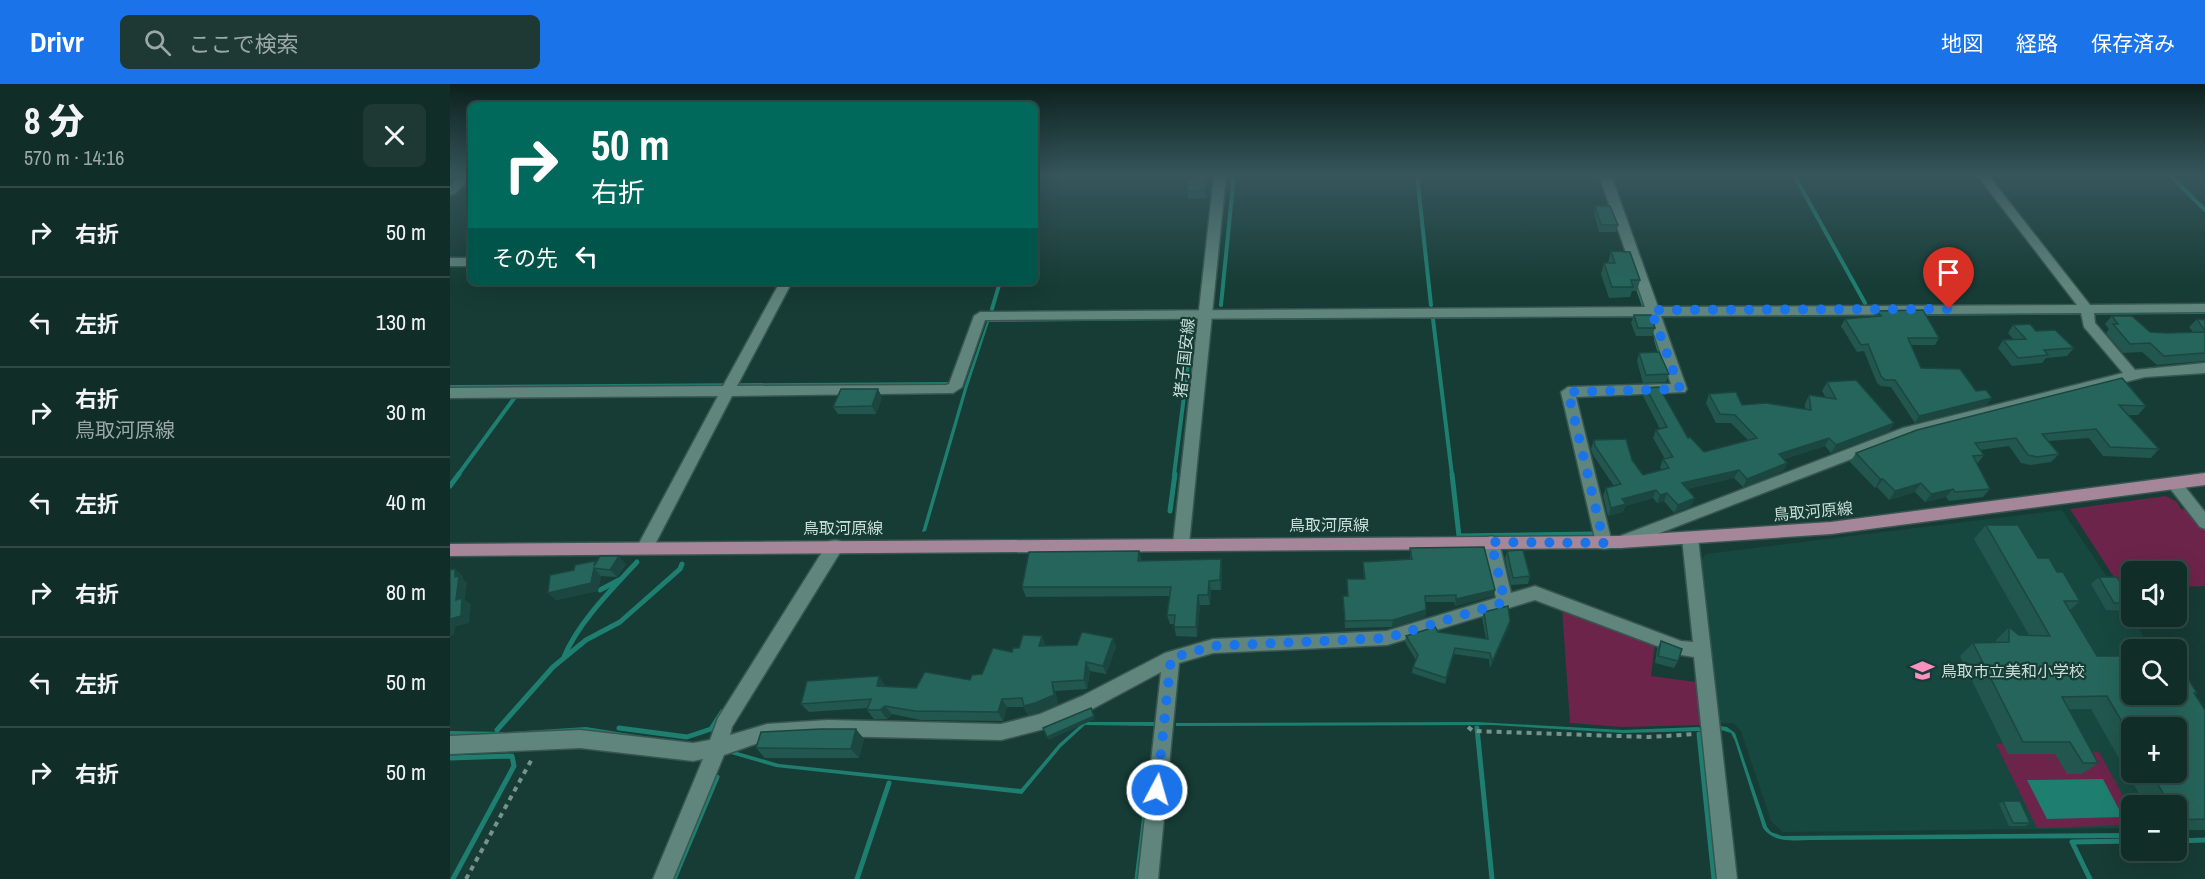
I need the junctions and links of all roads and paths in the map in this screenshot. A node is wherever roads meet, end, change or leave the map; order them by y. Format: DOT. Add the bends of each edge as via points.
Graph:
graph roads {
  1 [pos="1216,212"];
  2 [pos="1618,212"];
  3 [pos="2012,212"];
  4 [pos="450,262"];
  5 [pos="468,262"];
  6 [pos="784,285"];
  7 [pos="2205,308"];
  8 [pos="2087,309"];
  9 [pos="1651,310"];
  10 [pos="1206,314"];
  11 [pos="2205,368"];
  12 [pos="2132,375"];
  13 [pos="728,391"];
  14 [pos="450,393"];
  15 [pos="2205,479"];
  16 [pos="2174,483"];
  17 [pos="2205,523"];
  18 [pos="1690,538"];
  19 [pos="1491,542"];
  20 [pos="1612,543"];
  21 [pos="1181,544"];
  22 [pos="836,546"];
  23 [pos="645,547"];
  24 [pos="450,550"];
  25 [pos="1505,602"];
  26 [pos="1702,651"];
  27 [pos="1171,658"];
  28 [pos="1468,727"];
  29 [pos="1712,735"];
  30 [pos="543,740"];
  31 [pos="450,745"];
  32 [pos="717,748"];
  33 [pos="466,879"];
  34 [pos="663,879"];
  35 [pos="1148,879"];
  36 [pos="1727,879"];
  1 -- 10 [label="street, 猪子国安線"];
  2 -- 9 [label="street"];
  3 -- 8 [label="street"];
  4 -- 5 [label="street"];
  6 -- 13 [label="street"];
  7 -- 8 [label="street"];
  8 -- 9 [label="street"];
  8 -- 12 [label="street" via="2089,324"];
  9 -- 10 [label="street"];
  9 -- 20 [label="street" via="1680,389 1568,392"];
  10 -- 13 [label="street" via="980,316 955,387 948,390"];
  10 -- 21 [label="street, 猪子国安線"];
  11 -- 12 [label="street"];
  12 -- 20 [label="street" via="1908,432"];
  13 -- 14 [label="street"];
  13 -- 23 [label="street"];
  15 -- 16 [label="main road, 鳥取河原線"];
  16 -- 17 [label="street"];
  16 -- 18 [label="main road, 鳥取河原線" via="1831,528"];
  18 -- 20 [label="main road, 鳥取河原線"];
  18 -- 26 [label="street"];
  19 -- 20 [label="main road, 鳥取河原線"];
  19 -- 21 [label="main road, 鳥取河原線"];
  19 -- 25 [label="street"];
  21 -- 22 [label="main road, 鳥取河原線"];
  22 -- 23 [label="main road, 鳥取河原線"];
  22 -- 32 [label="street" via="724,724"];
  23 -- 24 [label="main road, 鳥取河原線"];
  25 -- 26 [label="street" via="1535,593 1681,648"];
  25 -- 27 [label="street" via="1387,638 1213,646"];
  26 -- 29 [label="street"];
  27 -- 32 [label="street" via="1088,702 1002,732 828,728 766,732"];
  27 -- 35 [label="street"];
  28 -- 29 [label="path" via="1473,731 1649,737"];
  29 -- 36 [label="street"];
  30 -- 31 [label="street"];
  30 -- 32 [label="street" via="580,739 693,752"];
  30 -- 33 [label="path"];
  32 -- 34 [label="street"];
}
